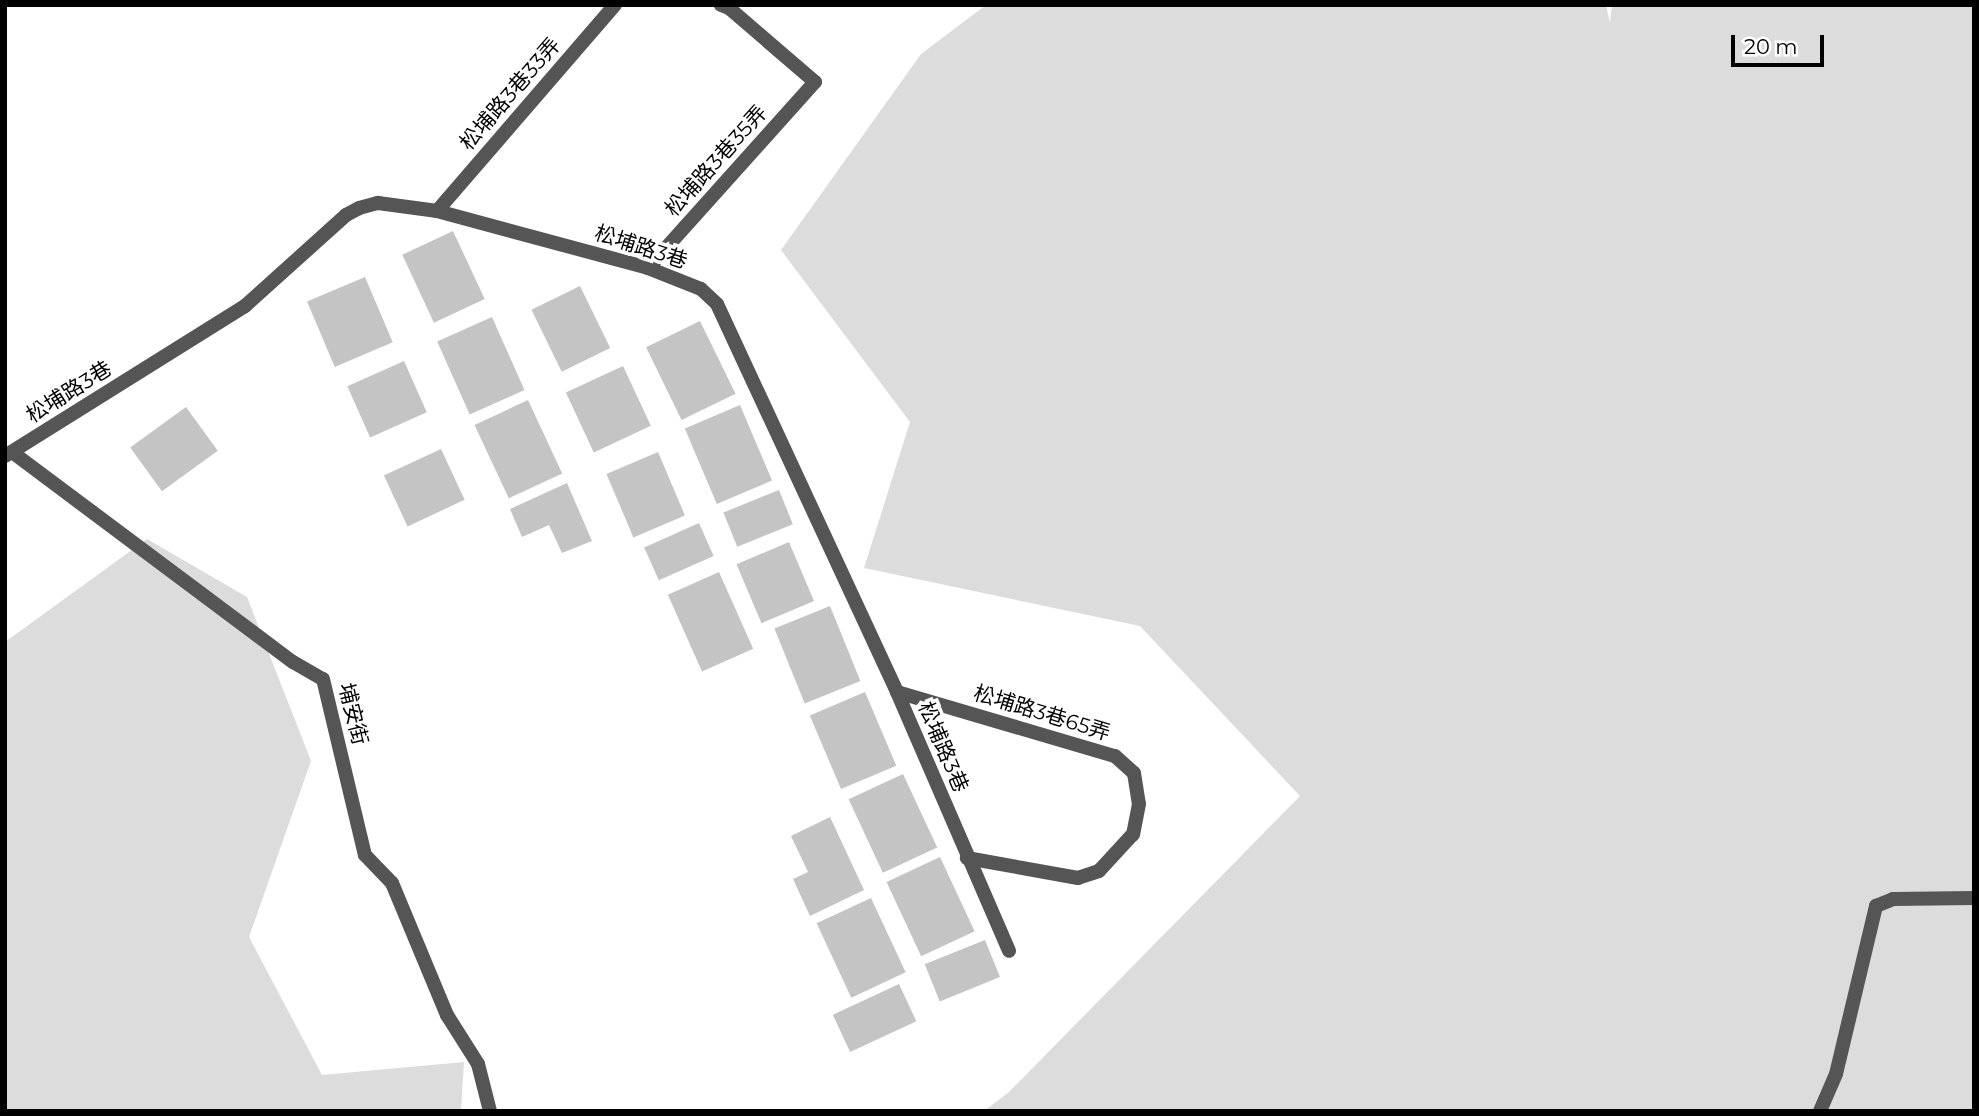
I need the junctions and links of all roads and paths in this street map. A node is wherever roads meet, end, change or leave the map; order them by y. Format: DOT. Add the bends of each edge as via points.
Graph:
graph roads {
  1 [pos="615,5"];
  2 [pos="721,5"];
  3 [pos="437,211"];
  4 [pos="648,268"];
  5 [pos="8,454"];
  6 [pos="897,692"];
  7 [pos="967,858"];
  8 [pos="1974,898"];
  9 [pos="1009,951"];
  10 [pos="490,1111"];
  11 [pos="1820,1111"];
  1 -- 3 [label="lane, 松埔路3巷33弄"];
  2 -- 4 [label="lane, 松埔路3巷35弄" via="815,82"];
  3 -- 4 [label="lane, 松埔路3巷"];
  3 -- 5 [label="lane, 松埔路3巷" via="378,204 359,208 245,306"];
  4 -- 6 [label="lane, 松埔路3巷" via="701,289 717,304"];
  5 -- 10 [label="lane, 埔安街" via="293,662 323,679 365,855 391,883 447,1015 478,1064"];
  6 -- 7 [label="lane, 松埔路3巷"];
  6 -- 7 [label="lane, 松埔路3巷65弄" via="1115,756 1134,773 1139,804 1133,834 1099,871 1078,878"];
  7 -- 9 [label="lane, 松埔路3巷"];
  8 -- 11 [label="lane" via="1894,899 1876,906 1839,1062"];
}
